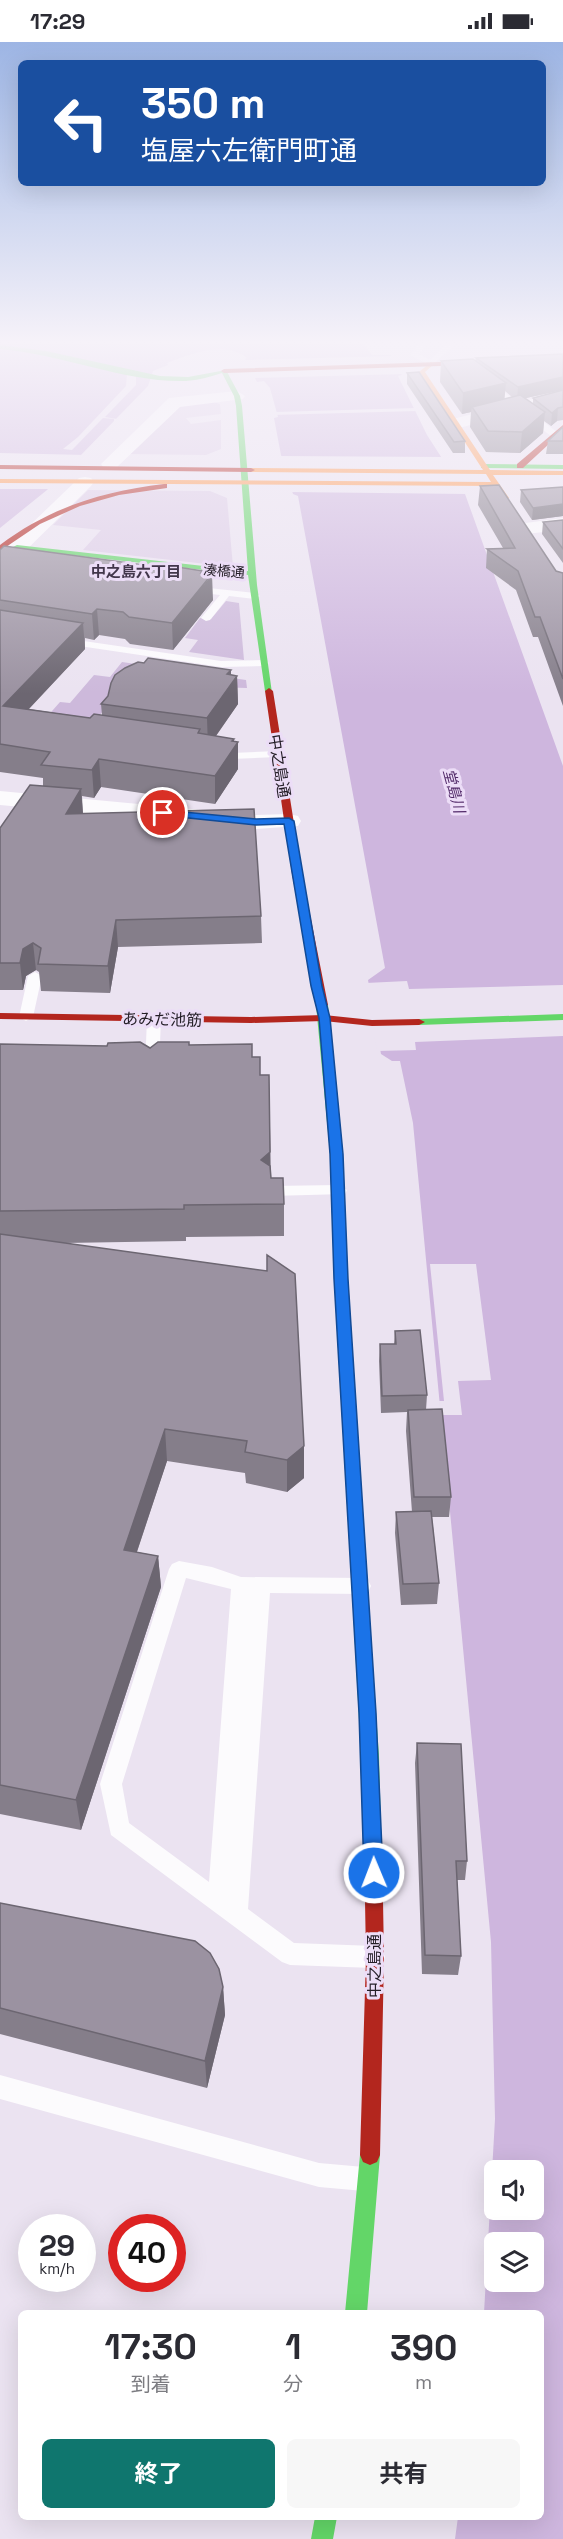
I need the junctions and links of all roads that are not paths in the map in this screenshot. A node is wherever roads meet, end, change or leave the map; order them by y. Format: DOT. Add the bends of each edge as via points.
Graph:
graph roads {
  1 [pos="114,461"];
  2 [pos="137,461"];
  3 [pos="250,461"];
  4 [pos="480,461"];
  5 [pos="527,461"];
  6 [pos="0,462"];
  7 [pos="110,464"];
  8 [pos="251,466"];
  9 [pos="484,466"];
  10 [pos="520,466"];
  11 [pos="0,467"];
  12 [pos="563,467"];
  13 [pos="84,472"];
  14 [pos="563,473"];
  15 [pos="0,474"];
  16 [pos="450,479"];
  17 [pos="0,481"];
  18 [pos="244,482"];
  19 [pos="563,482"];
  20 [pos="496,484"];
  21 [pos="523,524"];
  22 [pos="563,524"];
  23 [pos="6,558"];
  24 [pos="252,573"];
  25 [pos="181,587"];
  26 [pos="226,594"];
  27 [pos="255,596"];
  28 [pos="206,618"];
  29 [pos="55,639"];
  30 [pos="264,663"];
  31 [pos="207,752"];
  32 [pos="277,754"];
  33 [pos="0,798"];
  34 [pos="289,821"];
  35 [pos="35,976"];
  36 [pos="370,1007"];
  37 [pos="0,1016"];
  38 [pos="27,1017"];
  39 [pos="563,1017"];
  40 [pos="324,1018"];
  41 [pos="154,1019"];
  42 [pos="151,1074"];
  43 [pos="339,1190"];
  44 [pos="271,1191"];
  45 [pos="251,1585"];
  46 [pos="361,1586"];
  47 [pos="227,1909"];
  48 [pos="375,1957"];
  49 [pos="0,2087"];
  50 [pos="368,2180"];
  51 [pos="356,2310"];
  52 [pos="325,2520"];
  53 [pos="322,2539"];
  1 -- 7 [label="street"];
  2 -- 8 [label="main road"];
  3 -- 8 [label="main road, 中之島通"];
  4 -- 9 [label="main road"];
  5 -- 10 [label="main road"];
  6 -- 13 [label="main road"];
  7 -- 8 [label="main road"];
  7 -- 13 [label="main road"];
  8 -- 9 [label="main road"];
  8 -- 11 [label="main road"];
  8 -- 14 [label="main road"];
  8 -- 18 [label="main road, 中之島通"];
  9 -- 10 [label="main road"];
  9 -- 20 [label="main road"];
  10 -- 12 [label="main road"];
  13 -- 17 [label="main road" via="64,482"];
  13 -- 18 [label="main road"];
  13 -- 23 [label="street"];
  15 -- 16 [label="main road"];
  16 -- 19 [label="main road"];
  16 -- 23 [label="main road" via="184,485 129,490 56,510 21,531"];
  18 -- 20 [label="main road"];
  18 -- 24 [label="main road, 中之島通"];
  19 -- 20 [label="main road"];
  20 -- 21 [label="main road"];
  21 -- 22 [label="street"];
  23 -- 24 [label="main road, 湊橋通"];
  24 -- 27 [label="main road, 中之島通"];
  25 -- 26 [label="lane"];
  26 -- 27 [label="lane"];
  26 -- 28 [label="lane"];
  27 -- 30 [label="main road, 中之島通"];
  29 -- 30 [label="lane" via="221,664"];
  30 -- 32 [label="main road, 中之島通"];
  31 -- 32 [label="lane" via="231,756"];
  32 -- 34 [label="main road, 中之島通"];
  33 -- 34 [label="street" via="256,822"];
  34 -- 40 [label="main road, 中之島通"];
  35 -- 38 [label="lane"];
  36 -- 40 [label="main road, あみだ池筋"];
  37 -- 38 [label="main road, あみだ池筋"];
  38 -- 41 [label="main road, あみだ池筋"];
  39 -- 40 [label="main road, あみだ池筋" via="373,1023"];
  40 -- 41 [label="main road, あみだ池筋"];
  40 -- 43 [label="main road, 中之島通"];
  41 -- 42 [label="lane"];
  43 -- 44 [label="lane"];
  43 -- 46 [label="main road, 中之島通"];
  45 -- 46 [label="lane"];
  45 -- 47 [label="lane"];
  45 -- 47 [label="lane" via="179,1569 111,1784 119,1828"];
  46 -- 48 [label="main road, 中之島通"];
  47 -- 48 [label="lane" via="290,1954"];
  48 -- 50 [label="main road, 中之島通"];
  49 -- 50 [label="lane" via="319,2175"];
  50 -- 51 [label="main road, 中之島通"];
  52 -- 53 [label="main road"];
}
